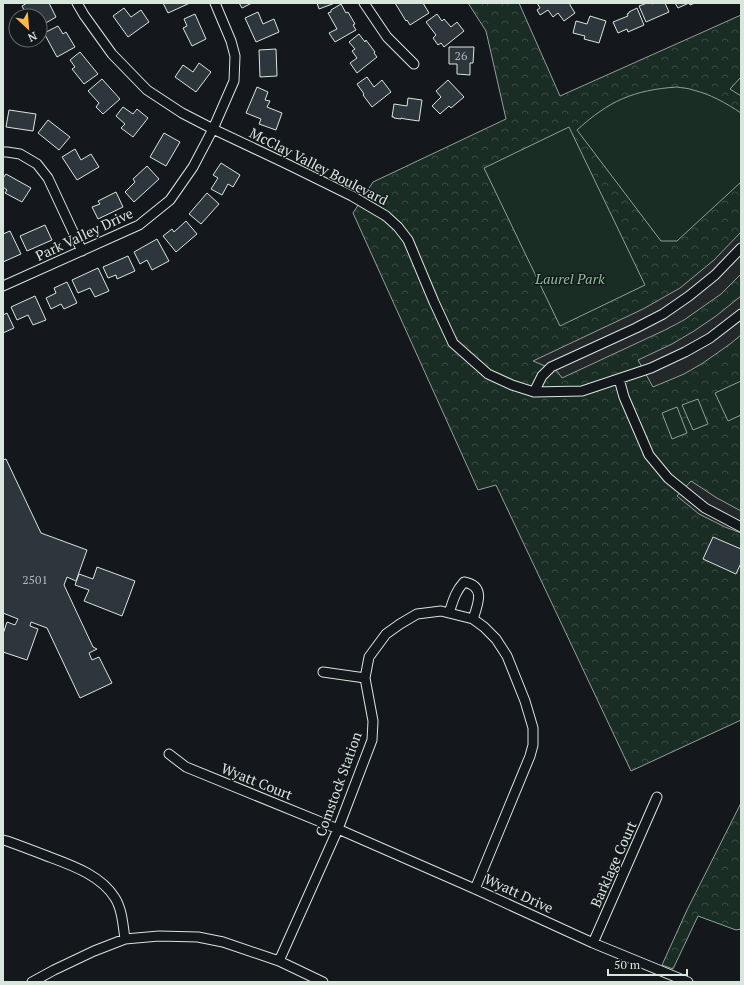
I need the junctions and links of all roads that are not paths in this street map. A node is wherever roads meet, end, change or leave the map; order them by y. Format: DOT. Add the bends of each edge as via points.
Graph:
graph roads {
  1 [pos="77,3"];
  2 [pos="215,3"];
  3 [pos="364,3"];
  4 [pos="414,64"];
  5 [pos="213,129"];
  6 [pos="3,152"];
  7 [pos="741,248"];
  8 [pos="82,251"];
  9 [pos="3,286"];
  10 [pos="741,314"];
  11 [pos="619,379"];
  12 [pos="534,392"];
  13 [pos="741,527"];
  14 [pos="449,613"];
  15 [pos="473,619"];
  16 [pos="323,672"];
  17 [pos="365,678"];
  18 [pos="168,754"];
  19 [pos="658,797"];
  20 [pos="338,829"];
  21 [pos="3,840"];
  22 [pos="475,889"];
  23 [pos="126,939"];
  24 [pos="594,943"];
  25 [pos="279,961"];
  26 [pos="32,982"];
  27 [pos="323,982"];
  28 [pos="688,982"];
  1 -- 5 [label="street, McClay Valley Boulevard" via="112,54 147,90"];
  2 -- 5 [label="street, Park Valley Drive" via="235,56 234,81"];
  3 -- 4 [label="street" via="387,37"];
  5 -- 8 [label="street, Park Valley Drive" via="193,167 170,200 139,225"];
  5 -- 12 [label="street, McClay Valley Boulevard" via="352,196 386,216 408,240 453,343 488,374"];
  6 -- 8 [label="street" via="20,154 37,164 48,178"];
  7 -- 12 [label="street" via="715,275 663,314 551,367 542,376"];
  8 -- 9 [label="street, Park Valley Drive"];
  10 -- 11 [label="street" via="710,338 685,352"];
  11 -- 12 [label="street" via="582,390"];
  11 -- 13 [label="street" via="649,455 668,478 705,508"];
  14 -- 15 [label="street, Comstock Station"];
  14 -- 15 [label="street" via="455,594 464,582 472,584 477,590 478,603"];
  14 -- 17 [label="street, Comstock Station" via="441,611 417,614 386,634 369,656"];
  15 -- 22 [label="street, Comstock Station" via="496,639 507,656 533,728 530,756"];
  16 -- 17 [label="street"];
  17 -- 20 [label="street, Comstock Station" via="373,721 372,740"];
  18 -- 20 [label="street, Wyatt Court" via="186,767"];
  19 -- 24 [label="street, Barklage Court"];
  20 -- 22 [label="street, Wyatt Drive"];
  20 -- 25 [label="street, Comstock Station"];
  21 -- 23 [label="street" via="77,868 106,887 119,908"];
  22 -- 24 [label="street, Wyatt Drive"];
  23 -- 25 [label="street" via="159,936 198,937 224,942"];
  23 -- 26 [label="street" via="94,951"];
  24 -- 28 [label="street, Wyatt Drive"];
  25 -- 27 [label="street"];
}
